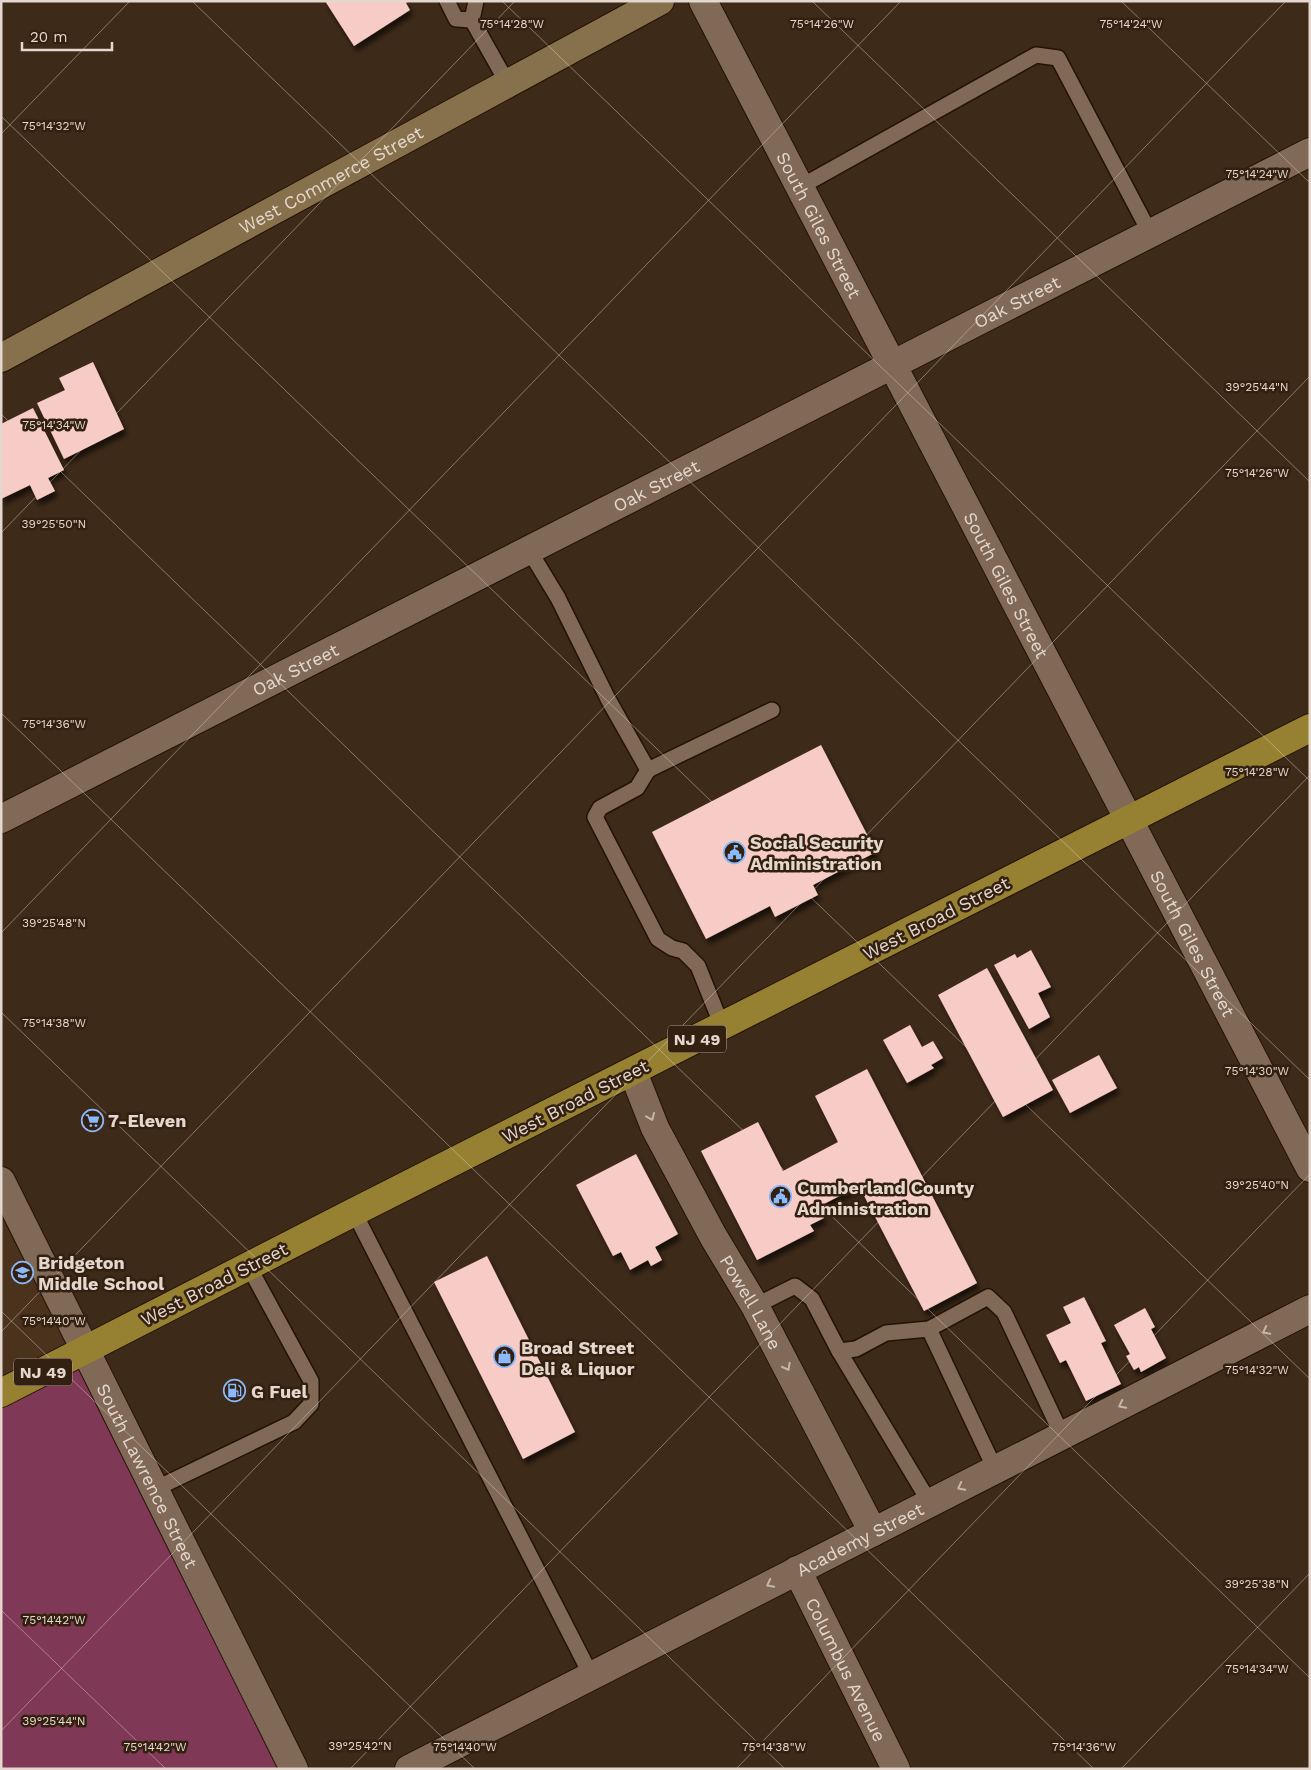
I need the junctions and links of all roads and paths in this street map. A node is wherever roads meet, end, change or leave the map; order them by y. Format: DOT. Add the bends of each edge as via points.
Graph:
graph roads {
  1 [pos="448,1"];
  2 [pos="476,1"];
  3 [pos="660,1"];
  4 [pos="703,1"];
  5 [pos="472,20"];
  6 [pos="508,84"];
  7 [pos="1310,152"];
  8 [pos="800,187"];
  9 [pos="1150,233"];
  10 [pos="1,358"];
  11 [pos="892,364"];
  12 [pos="529,550"];
  13 [pos="772,710"];
  14 [pos="1310,728"];
  15 [pos="648,770"];
  16 [pos="1,819"];
  17 [pos="1129,820"];
  18 [pos="722,1026"];
  19 [pos="633,1072"];
  20 [pos="1310,1168"];
  21 [pos="1,1181"];
  22 [pos="354,1212"];
  23 [pos="249,1267"];
  24 [pos="755,1306"];
  25 [pos="1310,1309"];
  26 [pos="930,1329"];
  27 [pos="85,1350"];
  28 [pos="839,1352"];
  29 [pos="1,1393"];
  30 [pos="1062,1435"];
  31 [pos="995,1469"];
  32 [pos="155,1489"];
  33 [pos="930,1503"];
  34 [pos="873,1532"];
  35 [pos="797,1570"];
  36 [pos="592,1677"];
  37 [pos="294,1769"];
  38 [pos="409,1769"];
  39 [pos="896,1769"];
  1 -- 5 [label="lane" via="456,18"];
  2 -- 5 [label="lane"];
  3 -- 6 [label="street, West Commerce Street"];
  4 -- 8 [label="street, South Giles Street"];
  5 -- 6 [label="lane"];
  6 -- 10 [label="street, West Commerce Street"];
  7 -- 9 [label="street, Oak Street"];
  8 -- 9 [label="lane" via="1036,55 1058,58"];
  8 -- 11 [label="street, South Giles Street"];
  9 -- 11 [label="street, Oak Street"];
  11 -- 12 [label="street, Oak Street"];
  11 -- 17 [label="street, South Giles Street"];
  12 -- 15 [label="lane" via="558,598 608,699"];
  12 -- 16 [label="street, Oak Street"];
  13 -- 15 [label="lane"];
  14 -- 17 [label="highway, West Broad Street / NJ 49"];
  15 -- 18 [label="lane" via="637,788 600,808 595,817 658,939 683,951 698,966"];
  17 -- 18 [label="highway, West Broad Street / NJ 49"];
  17 -- 20 [label="street, South Giles Street"];
  18 -- 19 [label="highway, West Broad Street / NJ 49"];
  19 -- 22 [label="highway, West Broad Street / NJ 49"];
  19 -- 24 [label="street, Powell Lane, one-way" via="655,1128"];
  21 -- 27 [label="street, South Lawrence Street"];
  22 -- 23 [label="highway, West Broad Street / NJ 49"];
  22 -- 36 [label="lane"];
  23 -- 27 [label="highway, West Broad Street / NJ 49"];
  23 -- 32 [label="lane" via="311,1381 311,1404 294,1422"];
  24 -- 28 [label="lane" via="795,1286 812,1299"];
  24 -- 34 [label="street, Powell Lane, one-way"];
  25 -- 30 [label="street, Academy Street, one-way"];
  26 -- 28 [label="lane" via="886,1332 856,1349"];
  26 -- 30 [label="lane" via="988,1297 1004,1312"];
  26 -- 31 [label="lane"];
  27 -- 29 [label="highway, West Broad Street / NJ 49"];
  27 -- 32 [label="street, South Lawrence Street"];
  28 -- 33 [label="lane"];
  30 -- 31 [label="street, Academy Street"];
  31 -- 33 [label="street, Academy Street, one-way"];
  32 -- 37 [label="street, South Lawrence Street"];
  33 -- 34 [label="street, Academy Street"];
  34 -- 35 [label="street, Academy Street"];
  35 -- 36 [label="street, Academy Street, one-way"];
  35 -- 39 [label="street, Columbus Avenue"];
  36 -- 38 [label="street, Academy Street"];
}
